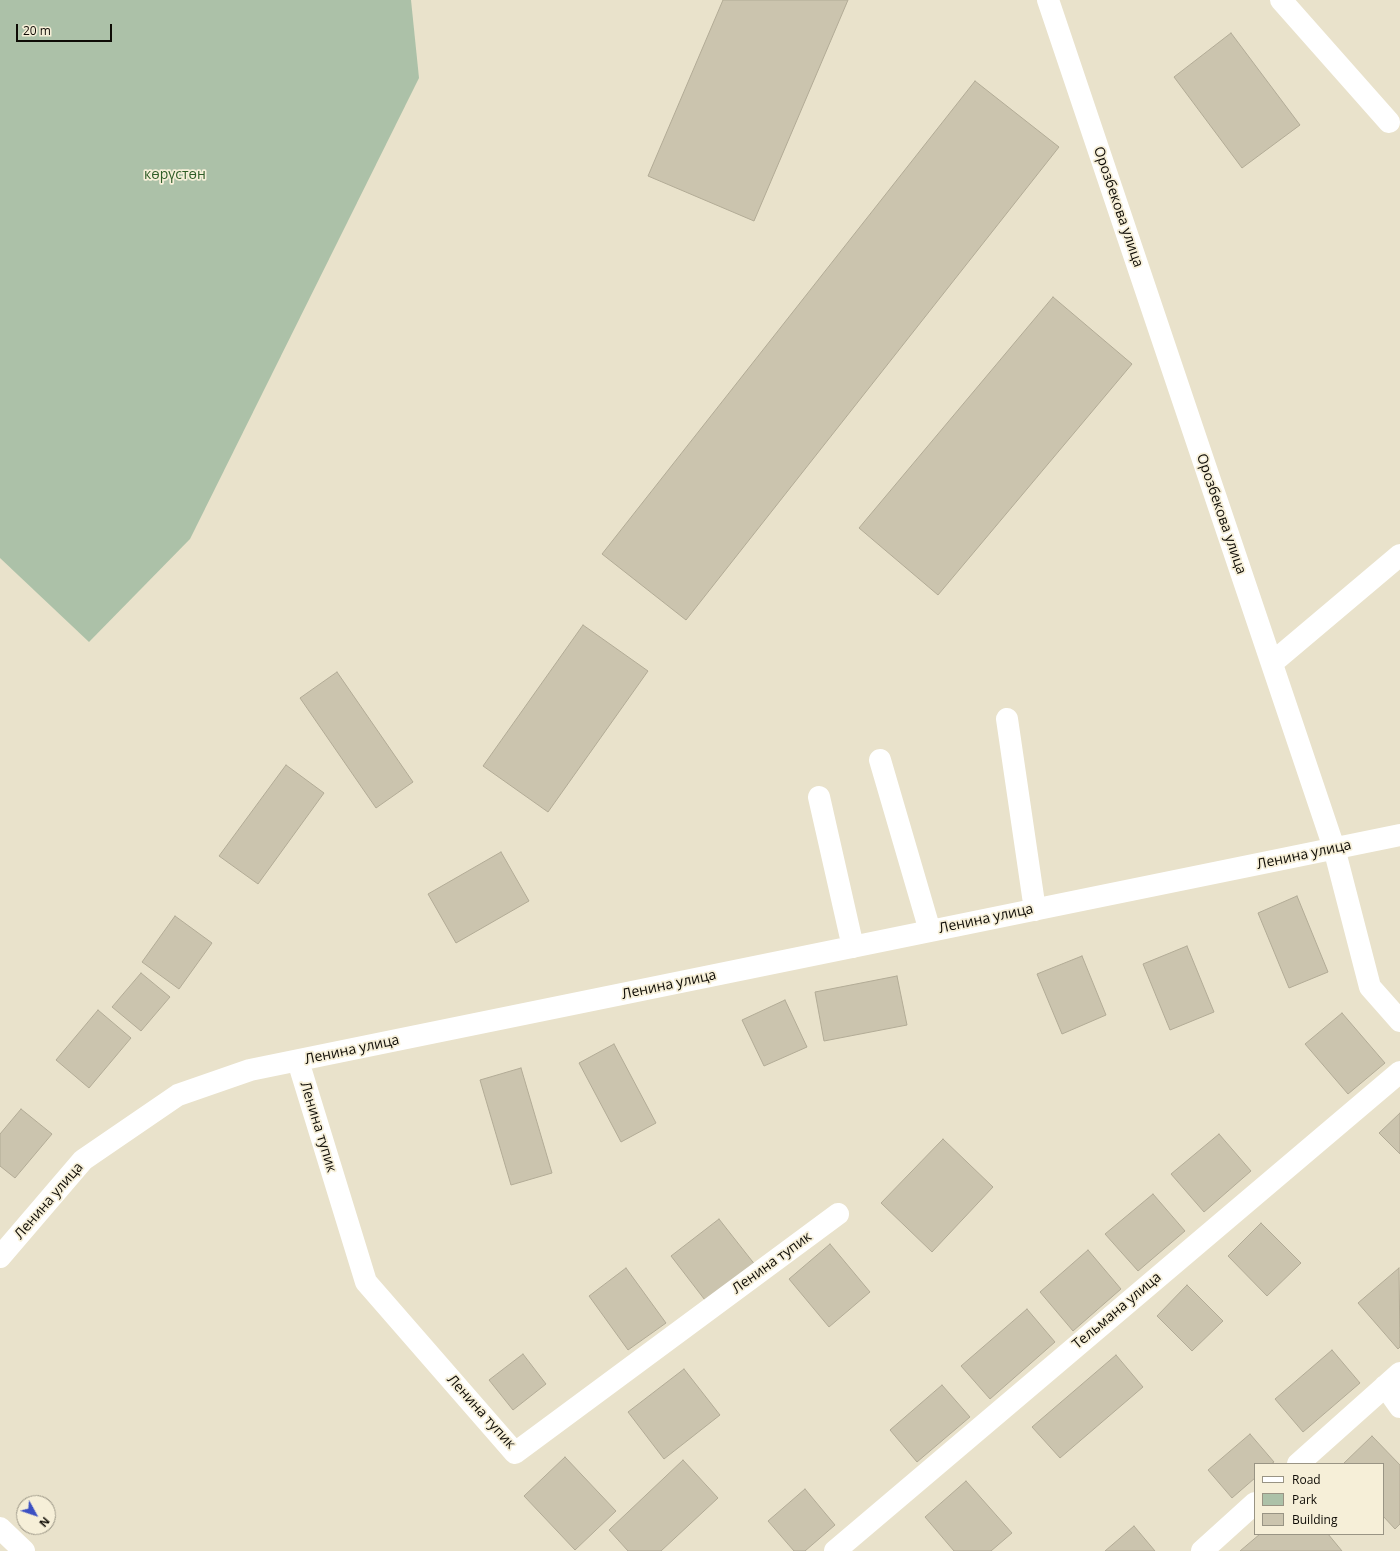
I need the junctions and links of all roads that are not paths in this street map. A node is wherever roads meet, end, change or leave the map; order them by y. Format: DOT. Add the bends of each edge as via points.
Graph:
graph roads {
  1 [pos="1048,0"];
  2 [pos="1280,0"];
  3 [pos="1388,122"];
  4 [pos="1400,554"];
  5 [pos="1272,663"];
  6 [pos="1007,719"];
  7 [pos="880,760"];
  8 [pos="819,797"];
  9 [pos="1400,835"];
  10 [pos="1334,848"];
  11 [pos="1035,910"];
  12 [pos="930,931"];
  13 [pos="853,947"];
  14 [pos="1400,1021"];
  15 [pos="298,1061"];
  16 [pos="1400,1072"];
  17 [pos="838,1214"];
  18 [pos="0,1257"];
  19 [pos="1393,1379"];
  20 [pos="1400,1407"];
  21 [pos="1299,1463"];
  22 [pos="1254,1504"];
  23 [pos="0,1528"];
  24 [pos="24,1551"];
  25 [pos="835,1551"];
  26 [pos="1202,1551"];
  1 -- 5 [label="street, Орозбекова улица"];
  2 -- 3 [label="street"];
  4 -- 5 [label="street"];
  5 -- 10 [label="street, Орозбекова улица"];
  6 -- 11 [label="street"];
  7 -- 12 [label="street"];
  8 -- 13 [label="street"];
  9 -- 10 [label="street, Ленина улица"];
  10 -- 11 [label="street, Ленина улица"];
  10 -- 14 [label="street, Орозбекова улица" via="1370,987"];
  11 -- 12 [label="street, Ленина улица"];
  12 -- 13 [label="street, Ленина улица"];
  13 -- 15 [label="street, Ленина улица"];
  15 -- 17 [label="street, Ленина тупик" via="366,1282 515,1453"];
  15 -- 18 [label="street, Ленина улица" via="250,1070 178,1095 83,1160"];
  16 -- 25 [label="street, Тельмана улица"];
  19 -- 20 [label="street"];
  19 -- 21 [label="street"];
  22 -- 26 [label="street"];
  23 -- 24 [label="street"];
}
